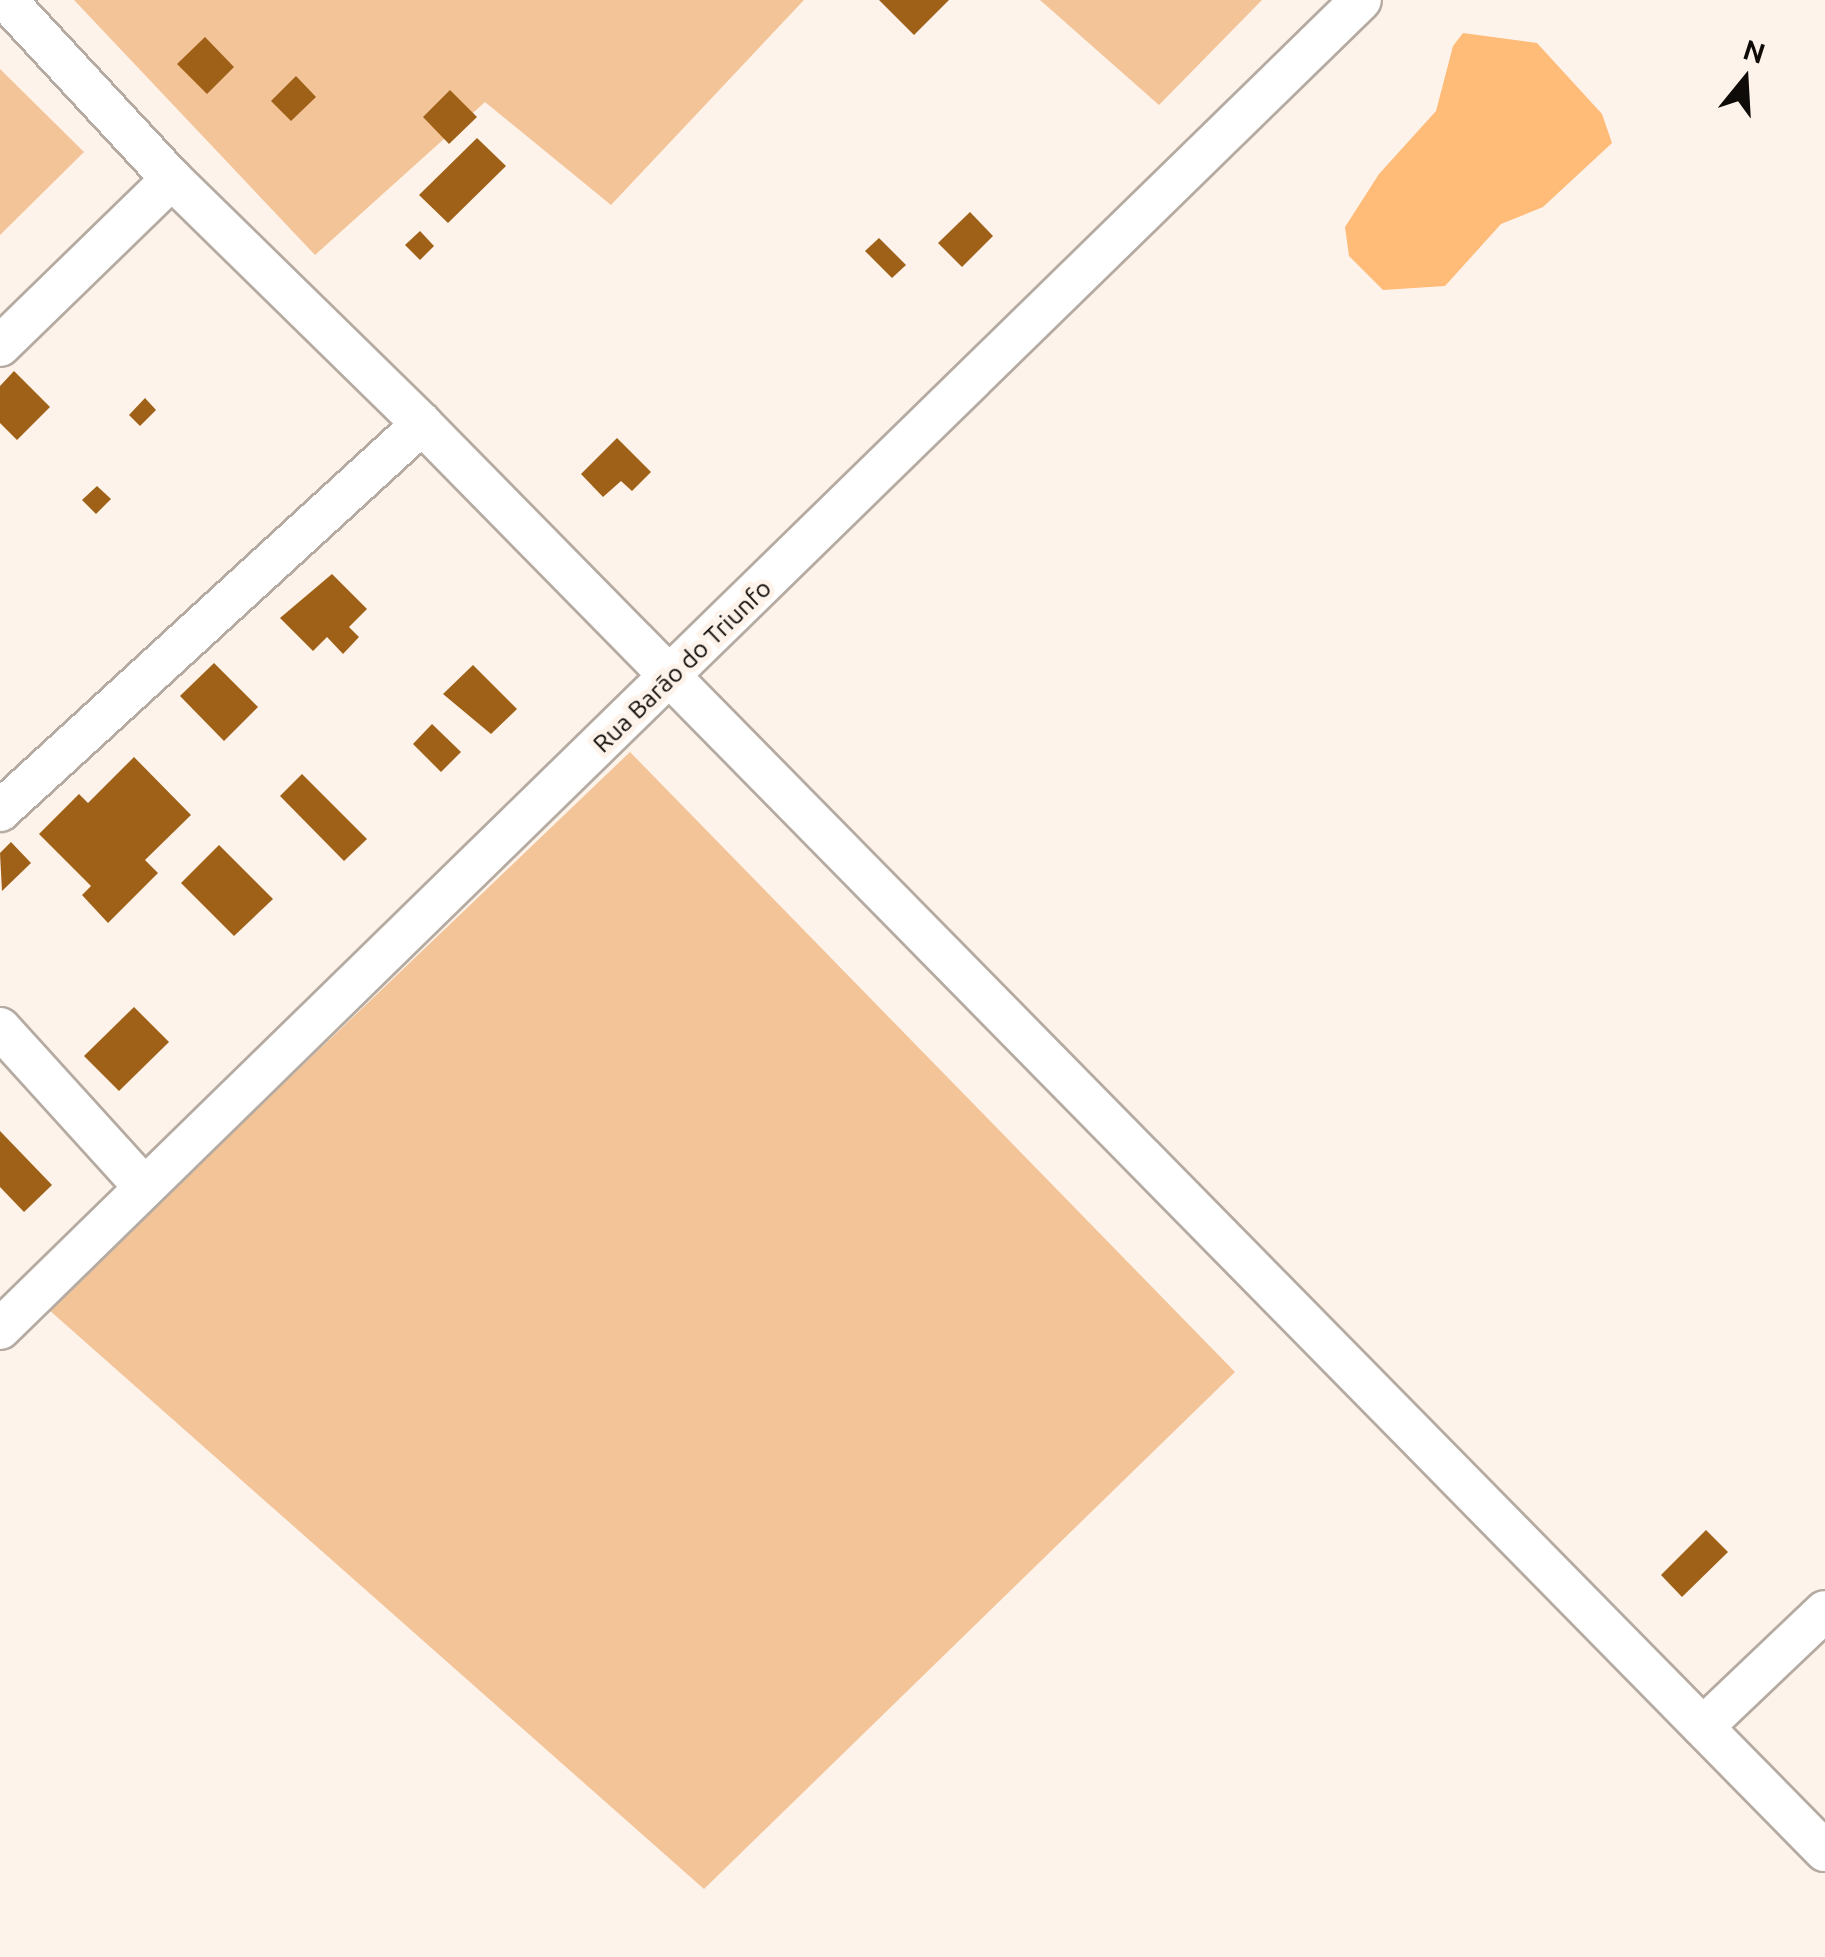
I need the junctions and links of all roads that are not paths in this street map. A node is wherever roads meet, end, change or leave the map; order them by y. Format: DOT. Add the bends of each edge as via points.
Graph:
graph roads {
  1 [pos="6,0"];
  2 [pos="1361,0"];
  3 [pos="172,179"];
  4 [pos="0,346"];
  5 [pos="422,424"];
  6 [pos="669,679"];
  7 [pos="0,811"];
  8 [pos="0,1028"];
  9 [pos="144,1186"];
  10 [pos="0,1329"];
  11 [pos="1825,1611"];
  12 [pos="1703,1727"];
  13 [pos="1825,1851"];
  1 -- 3 [label="street"];
  2 -- 6 [label="street, Rua Barão do Triunfo"];
  3 -- 4 [label="street"];
  3 -- 5 [label="street"];
  5 -- 6 [label="street"];
  5 -- 7 [label="street"];
  6 -- 9 [label="street, Rua Barão do Triunfo"];
  6 -- 12 [label="street"];
  8 -- 9 [label="street"];
  9 -- 10 [label="street, Rua Barão do Triunfo"];
  11 -- 12 [label="street"];
  12 -- 13 [label="street"];
}
